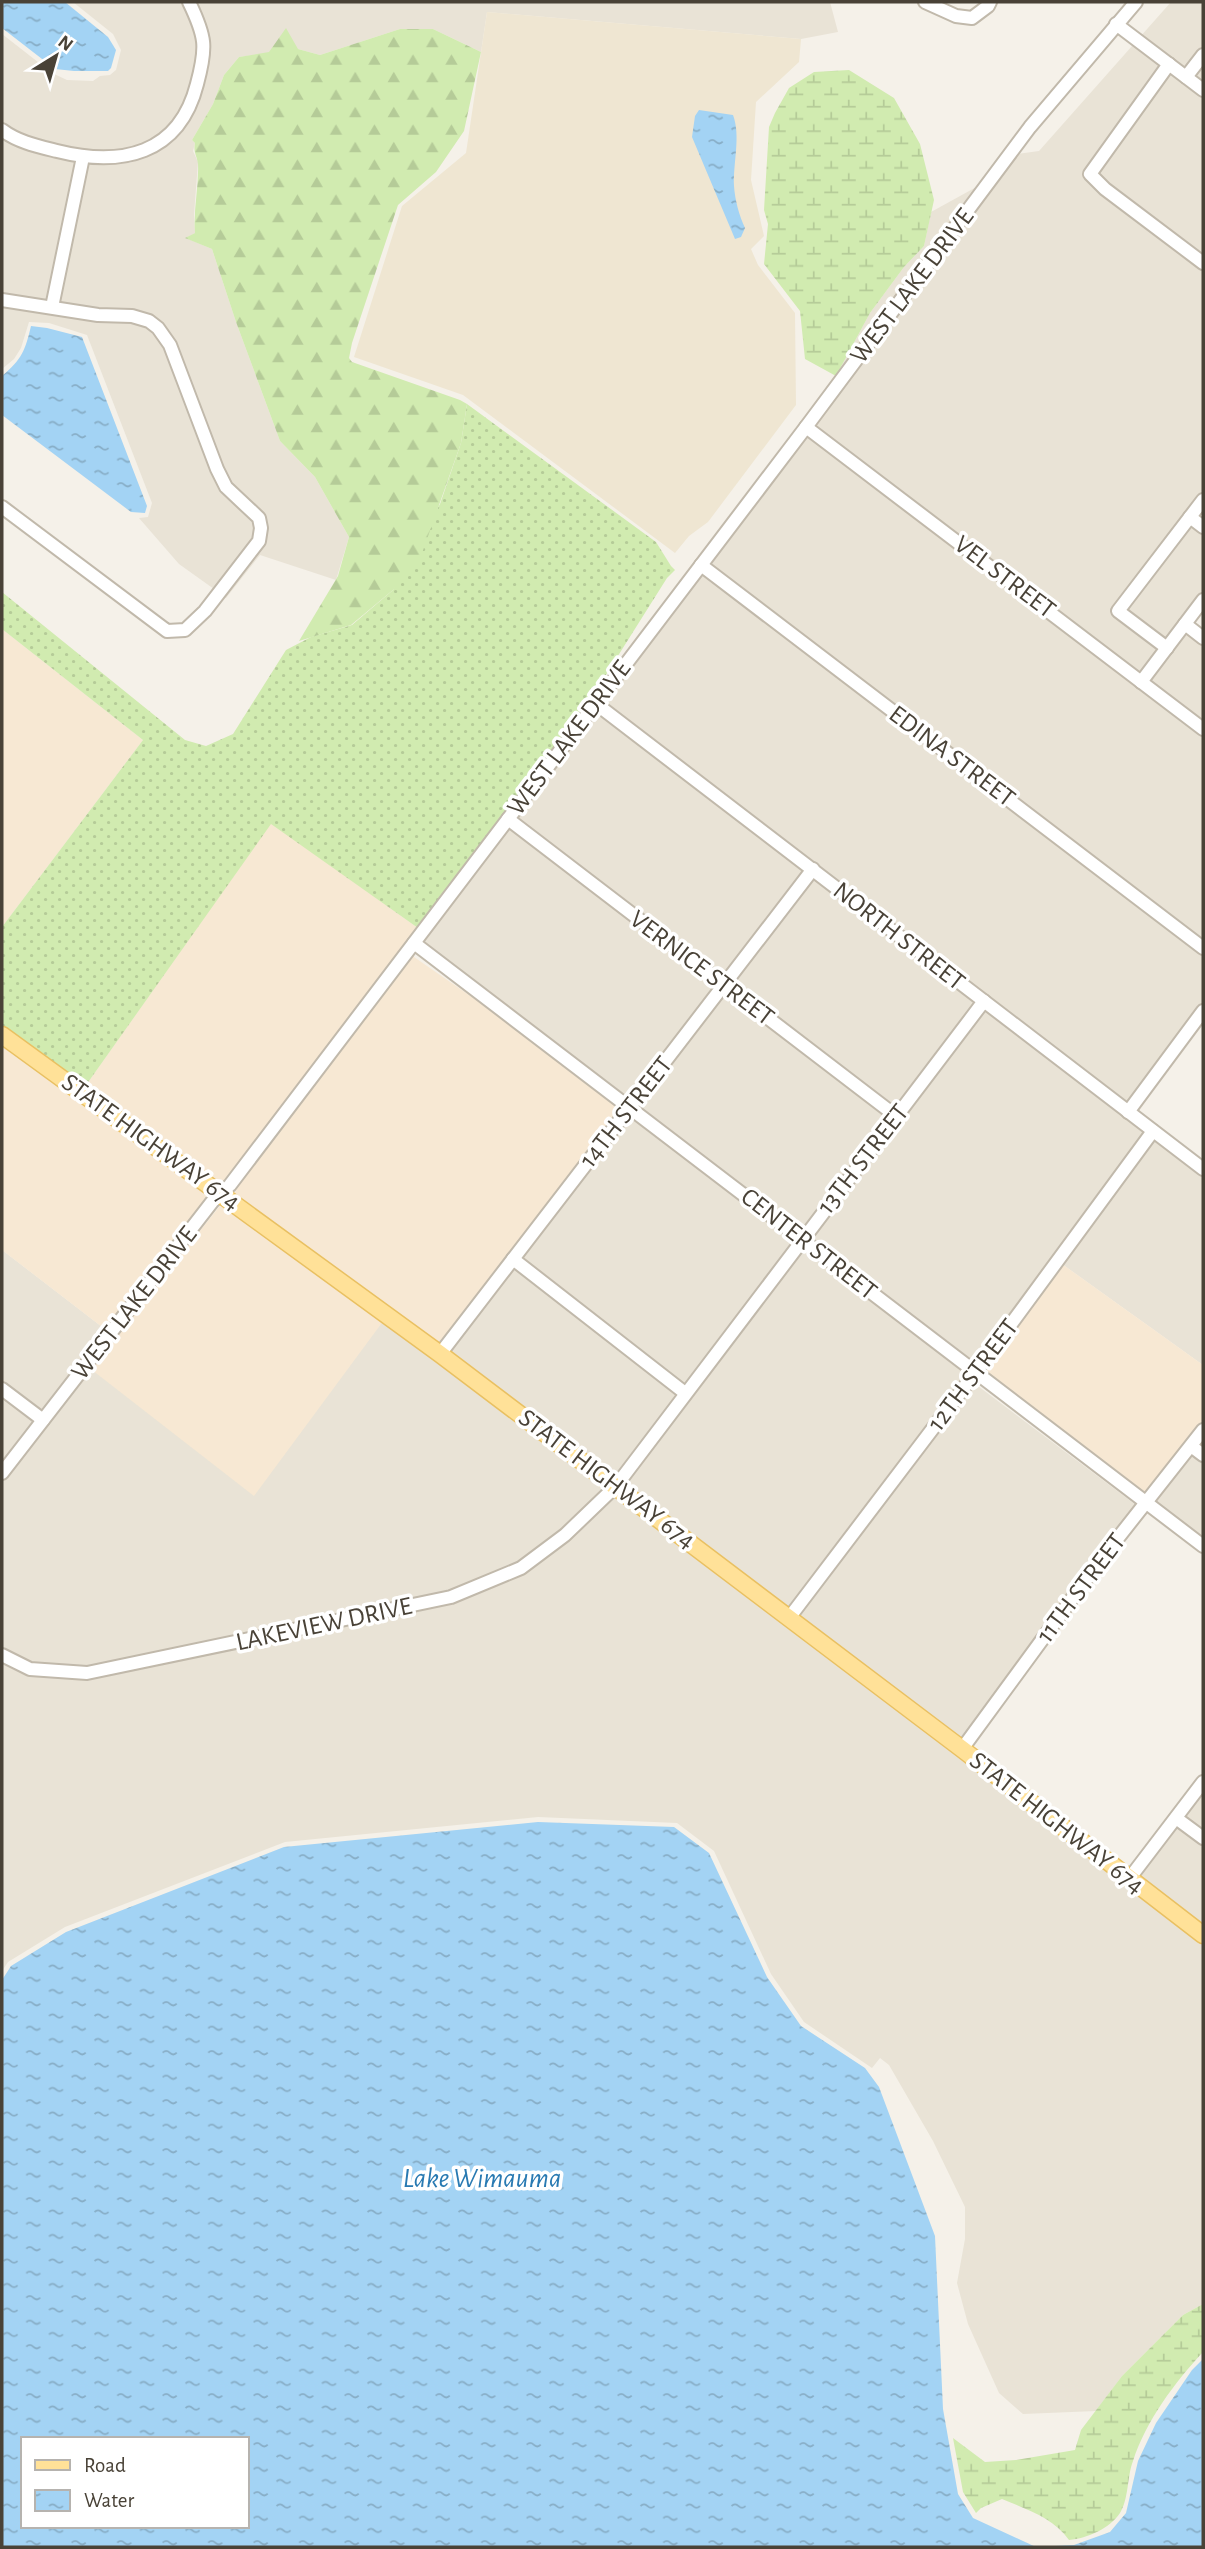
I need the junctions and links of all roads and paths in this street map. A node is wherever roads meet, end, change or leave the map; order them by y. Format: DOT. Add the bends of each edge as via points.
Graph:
graph roads {
  1 [pos="189,2"];
  2 [pos="925,2"];
  3 [pos="990,2"];
  4 [pos="1136,2"];
  5 [pos="1116,24"];
  6 [pos="1203,55"];
  7 [pos="1169,64"];
  8 [pos="1186,77"];
  9 [pos="1203,90"];
  10 [pos="2,130"];
  11 [pos="83,157"];
  12 [pos="1203,263"];
  13 [pos="2,300"];
  14 [pos="52,307"];
  15 [pos="806,427"];
  16 [pos="1203,500"];
  17 [pos="2,507"];
  18 [pos="1190,517"];
  19 [pos="1203,527"];
  20 [pos="701,565"];
  21 [pos="1203,600"];
  22 [pos="1185,624"];
  23 [pos="1203,638"];
  24 [pos="1167,648"];
  25 [pos="1142,682"];
  26 [pos="595,703"];
  27 [pos="1203,729"];
  28 [pos="508,819"];
  29 [pos="813,869"];
  30 [pos="414,943"];
  31 [pos="1203,948"];
  32 [pos="724,985"];
  33 [pos="984,1001"];
  34 [pos="1203,1011"];
  35 [pos="2,1035"];
  36 [pos="630,1107"];
  37 [pos="1128,1112"];
  38 [pos="897,1116"];
  39 [pos="1153,1131"];
  40 [pos="1203,1169"];
  41 [pos="222,1193"];
  42 [pos="802,1238"];
  43 [pos="513,1259"];
  44 [pos="440,1354"];
  45 [pos="975,1373"];
  46 [pos="2,1389"];
  47 [pos="685,1394"];
  48 [pos="43,1420"];
  49 [pos="1203,1430"];
  50 [pos="1191,1446"];
  51 [pos="1203,1455"];
  52 [pos="2,1473"];
  53 [pos="616,1486"];
  54 [pos="1145,1502"];
  55 [pos="1203,1546"];
  56 [pos="789,1618"];
  57 [pos="2,1655"];
  58 [pos="962,1749"];
  59 [pos="1203,1782"];
  60 [pos="1176,1818"];
  61 [pos="1203,1838"];
  62 [pos="1129,1879"];
  63 [pos="1203,1935"];
  1 -- 11 [label="street" via="198,19 205,54 193,102 181,122 170,136 130,156"];
  2 -- 3 [label="street" via="972,18"];
  4 -- 5 [label="street, WEST LAKE DRIVE"];
  5 -- 7 [label="street"];
  5 -- 15 [label="street, WEST LAKE DRIVE" via="1030,128"];
  6 -- 8 [label="street"];
  7 -- 8 [label="street"];
  7 -- 12 [label="street" via="1090,174"];
  8 -- 9 [label="street"];
  10 -- 11 [label="street" via="27,144"];
  11 -- 14 [label="street"];
  13 -- 14 [label="street"];
  14 -- 17 [label="street" via="132,316 158,328 170,345 217,470 226,487 259,519 258,541 205,611 185,630 167,631"];
  15 -- 20 [label="street, WEST LAKE DRIVE"];
  15 -- 25 [label="street, VEL STREET"];
  16 -- 18 [label="street"];
  18 -- 19 [label="street"];
  18 -- 24 [label="street" via="1118,611"];
  20 -- 26 [label="street, WEST LAKE DRIVE"];
  20 -- 31 [label="street, EDINA STREET"];
  21 -- 22 [label="street"];
  22 -- 23 [label="street"];
  22 -- 24 [label="street"];
  24 -- 25 [label="street"];
  25 -- 27 [label="street, VEL STREET"];
  26 -- 28 [label="street, WEST LAKE DRIVE"];
  26 -- 29 [label="street, NORTH STREET"];
  28 -- 30 [label="street, WEST LAKE DRIVE"];
  28 -- 32 [label="street, VERNICE STREET"];
  29 -- 32 [label="street, 14TH STREET"];
  29 -- 33 [label="street, NORTH STREET"];
  30 -- 36 [label="street, CENTER STREET"];
  30 -- 41 [label="street, WEST LAKE DRIVE"];
  32 -- 36 [label="street, 14TH STREET"];
  32 -- 38 [label="street, VERNICE STREET"];
  33 -- 37 [label="street, NORTH STREET"];
  33 -- 38 [label="street, 13TH STREET"];
  34 -- 37 [label="street"];
  35 -- 41 [label="main road, STATE HIGHWAY 674"];
  36 -- 42 [label="street, CENTER STREET"];
  36 -- 43 [label="street, 14TH STREET"];
  37 -- 39 [label="street, NORTH STREET"];
  38 -- 42 [label="street, 13TH STREET"];
  39 -- 40 [label="street, NORTH STREET"];
  39 -- 45 [label="street, 12TH STREET"];
  41 -- 44 [label="main road, STATE HIGHWAY 674"];
  41 -- 48 [label="street, WEST LAKE DRIVE"];
  42 -- 45 [label="street, CENTER STREET"];
  42 -- 47 [label="street, 13TH STREET"];
  43 -- 44 [label="street, 14TH STREET"];
  43 -- 47 [label="street"];
  44 -- 53 [label="main road, STATE HIGHWAY 674"];
  45 -- 54 [label="street, CENTER STREET"];
  45 -- 56 [label="street, 12TH STREET"];
  46 -- 48 [label="street"];
  47 -- 53 [label="street, 13TH STREET"];
  48 -- 52 [label="street, WEST LAKE DRIVE"];
  49 -- 50 [label="street, 11TH STREET"];
  50 -- 51 [label="street"];
  50 -- 54 [label="street, 11TH STREET"];
  53 -- 56 [label="main road, STATE HIGHWAY 674"];
  53 -- 57 [label="street, LAKEVIEW DRIVE" via="565,1535 521,1568 451,1597 88,1673 30,1669"];
  54 -- 55 [label="street, CENTER STREET"];
  54 -- 58 [label="street, 11TH STREET"];
  56 -- 58 [label="main road, STATE HIGHWAY 674"];
  58 -- 62 [label="main road, STATE HIGHWAY 674"];
  59 -- 60 [label="street"];
  60 -- 61 [label="street"];
  60 -- 62 [label="street"];
  62 -- 63 [label="main road, STATE HIGHWAY 674"];
}
